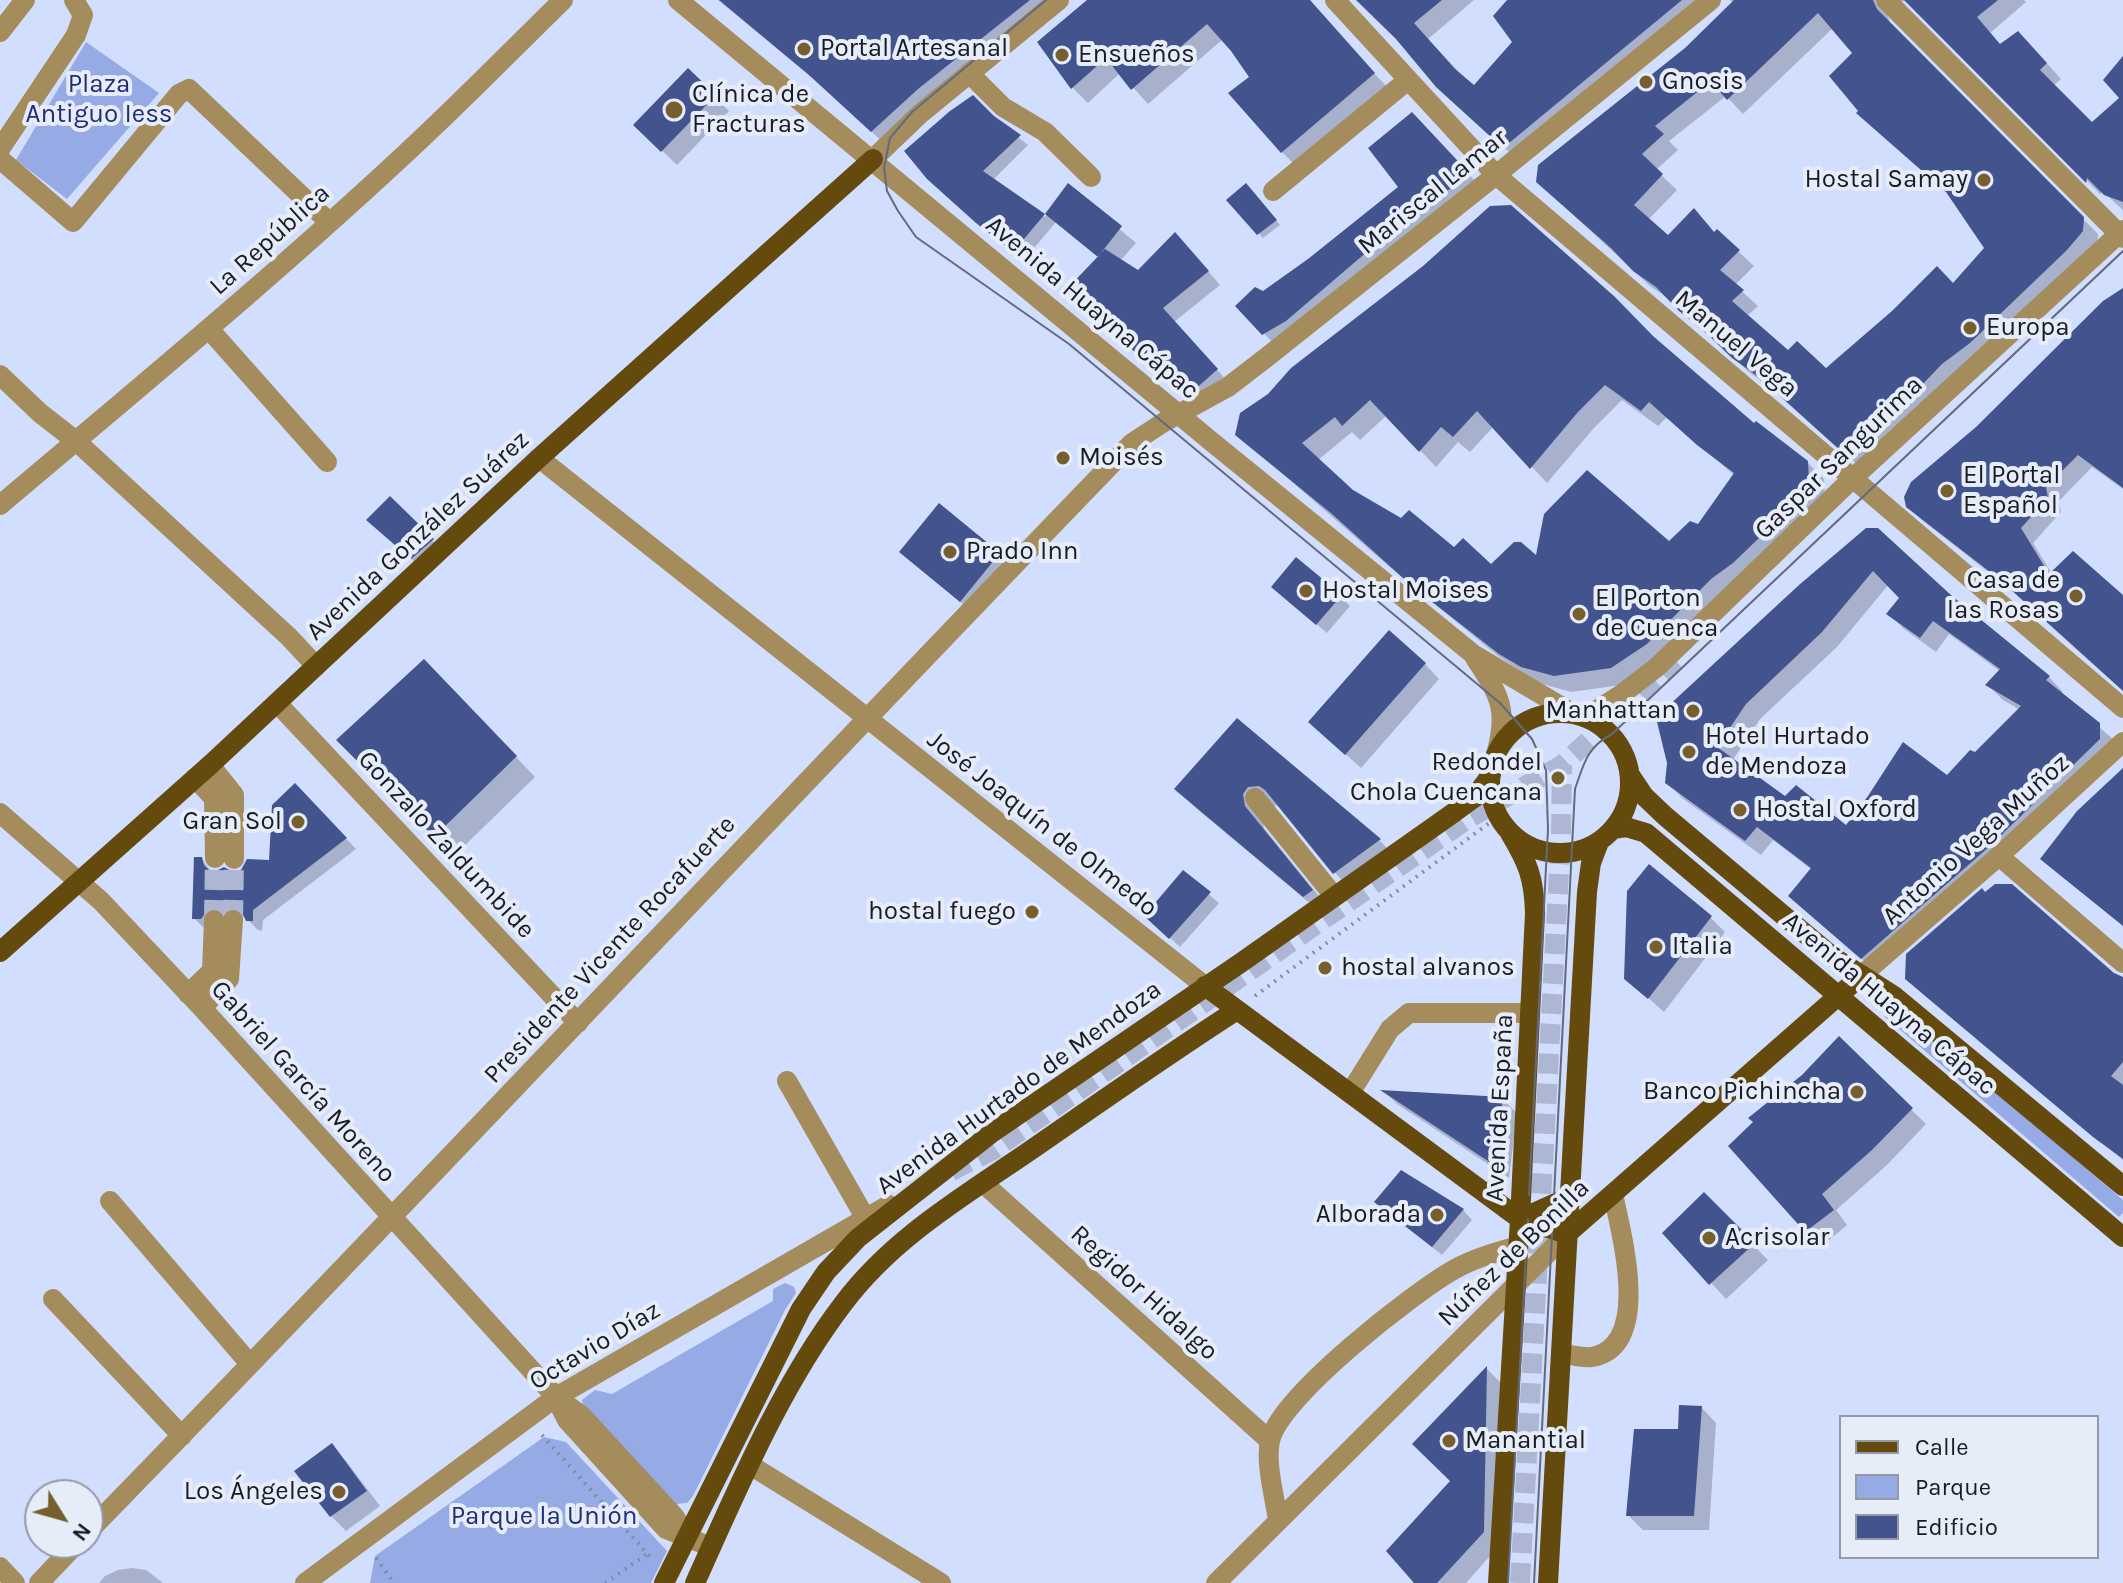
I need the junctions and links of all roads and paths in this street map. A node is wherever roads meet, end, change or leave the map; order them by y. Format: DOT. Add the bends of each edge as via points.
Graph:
graph roads {
  1 [pos="25,0"];
  2 [pos="74,0"];
  3 [pos="563,0"];
  4 [pos="678,0"];
  5 [pos="1059,0"];
  6 [pos="1335,0"];
  7 [pos="1711,0"];
  8 [pos="1886,0"];
  9 [pos="0,32"];
  10 [pos="969,73"];
  11 [pos="1408,80"];
  12 [pos="0,149"];
  13 [pos="0,159"];
  14 [pos="873,159"];
  15 [pos="1496,175"];
  16 [pos="1091,177"];
  17 [pos="1273,191"];
  18 [pos="329,222"];
  19 [pos="2122,234"];
  20 [pos="209,329"];
  21 [pos="0,375"];
  22 [pos="1179,415"];
  23 [pos="76,441"];
  24 [pos="539,458"];
  25 [pos="327,462"];
  26 [pos="1853,478"];
  27 [pos="0,505"];
  28 [pos="1473,654"];
  29 [pos="316,666"];
  30 [pos="277,703"];
  31 [pos="2123,708"];
  32 [pos="1580,715"];
  33 [pos="866,718"];
  34 [pos="2123,742"];
  35 [pos="1493,767"];
  36 [pos="202,772"];
  37 [pos="1630,775"];
  38 [pos="1255,798"];
  39 [pos="0,813"];
  40 [pos="1504,825"];
  41 [pos="1606,835"];
  42 [pos="225,853"];
  43 [pos="1999,856"];
  44 [pos="80,882"];
  45 [pos="1334,896"];
  46 [pos="223,924"];
  47 [pos="0,952"];
  48 [pos="2123,963"];
  49 [pos="1862,975"];
  50 [pos="1205,986"];
  51 [pos="1840,996"];
  52 [pos="195,1001"];
  53 [pos="1237,1010"];
  54 [pos="1530,1013"];
  55 [pos="578,1023"];
  56 [pos="787,1081"];
  57 [pos="1350,1093"];
  58 [pos="931,1182"];
  59 [pos="983,1183"];
  60 [pos="2123,1186"];
  61 [pos="1613,1194"];
  62 [pos="1569,1197"];
  63 [pos="110,1201"];
  64 [pos="390,1217"];
  65 [pos="866,1219"];
  66 [pos="1520,1219"];
  67 [pos="1567,1234"];
  68 [pos="2123,1237"];
  69 [pos="1518,1246"];
  70 [pos="1517,1285"];
  71 [pos="53,1299"];
  72 [pos="1561,1353"];
  73 [pos="250,1364"];
  74 [pos="556,1397"];
  75 [pos="527,1418"];
  76 [pos="182,1436"];
  77 [pos="1270,1441"];
  78 [pos="750,1465"];
  79 [pos="104,1516"];
  80 [pos="1278,1520"];
  81 [pos="687,1536"];
  82 [pos="362,1540"];
  83 [pos="711,1547"];
  84 [pos="62,1559"];
  85 [pos="0,1567"];
  86 [pos="15,1583"];
  87 [pos="39,1583"];
  88 [pos="305,1583"];
  89 [pos="394,1583"];
  90 [pos="605,1583"];
  91 [pos="664,1583"];
  92 [pos="695,1583"];
  93 [pos="941,1583"];
  94 [pos="1216,1583"];
  95 [pos="1498,1583"];
  96 [pos="1548,1583"];
  1 -- 9 [label="street"];
  2 -- 12 [label="street" via="83,15 76,35"];
  3 -- 18 [label="street, La República"];
  4 -- 14 [label="street, Avenida Huayna Cápac"];
  5 -- 10 [label="street"];
  6 -- 11 [label="street, Manuel Vega"];
  7 -- 15 [label="street, Mariscal Lamar"];
  8 -- 19 [label="street"];
  10 -- 14 [label="street"];
  10 -- 16 [label="street" via="1003,107 1045,132"];
  11 -- 15 [label="street, Manuel Vega"];
  11 -- 17 [label="street"];
  13 -- 18 [label="street" via="73,222 179,94 189,89"];
  14 -- 22 [label="street, Avenida Huayna Cápac"];
  14 -- 24 [label="main road, Avenida González Suárez"];
  15 -- 22 [label="street, Mariscal Lamar" via="1228,387"];
  15 -- 26 [label="street, Manuel Vega"];
  18 -- 20 [label="street, La República"];
  19 -- 26 [label="street, Gaspar Sangurima"];
  20 -- 23 [label="street, La República"];
  20 -- 25 [label="street"];
  21 -- 23 [label="street"];
  22 -- 28 [label="street, Avenida Huayna Cápac"];
  22 -- 33 [label="street, Presidente Vicente Rocafuerte" via="1132,443"];
  23 -- 27 [label="street, La República"];
  23 -- 29 [label="street"];
  24 -- 29 [label="main road, Avenida González Suárez"];
  24 -- 33 [label="street, José Joaquín de Olmedo"];
  26 -- 31 [label="street, Manuel Vega"];
  26 -- 32 [label="street, Gaspar Sangurima" via="1657,667 1622,694"];
  28 -- 32 [label="street"];
  28 -- 35 [label="street" via="1493,684 1503,713"];
  29 -- 30 [label="main road, Avenida González Suárez"];
  30 -- 36 [label="main road, Avenida González Suárez"];
  30 -- 55 [label="street, Gonzalo Zaldumbide"];
  32 -- 35 [label="main road" via="1550,714 1527,721 1502,743"];
  32 -- 37 [label="main road" via="1612,734"];
  33 -- 50 [label="street, José Joaquín de Olmedo"];
  33 -- 55 [label="street, Presidente Vicente Rocafuerte"];
  34 -- 43 [label="street, Antonio Vega Muñoz"];
  35 -- 40 [label="main road" via="1493,804"];
  35 -- 45 [label="main road, Avenida Hurtado de Mendoza" via="1474,798"];
  36 -- 42 [label="street" via="234,795"];
  36 -- 44 [label="main road, Avenida González Suárez"];
  37 -- 41 [label="main road" via="1624,813"];
  37 -- 49 [label="main road, Avenida Huayna Cápac" via="1665,816 1833,957"];
  38 -- 45 [label="street"];
  39 -- 44 [label="street, Gabriel García Moreno"];
  40 -- 41 [label="main road" via="1525,844 1546,852 1581,850"];
  40 -- 53 [label="path"];
  40 -- 54 [label="main road, Avenida España" via="1529,863 1534,886"];
  41 -- 51 [label="main road, Avenida Huayna Cápac" via="1626,827 1646,833"];
  41 -- 62 [label="main road" via="1591,863 1587,892"];
  43 -- 48 [label="street"];
  43 -- 49 [label="street, Antonio Vega Muñoz"];
  44 -- 47 [label="main road, Avenida González Suárez"];
  44 -- 52 [label="street, Gabriel García Moreno"];
  45 -- 50 [label="main road, Avenida Hurtado de Mendoza"];
  46 -- 52 [label="street" via="229,979"];
  49 -- 51 [label="main road, Núñez de Bonilla"];
  49 -- 60 [label="main road, Avenida Huayna Cápac"];
  50 -- 53 [label="main road, José Joaquín de Olmedo"];
  50 -- 58 [label="main road, Avenida Hurtado de Mendoza" via="993,1132"];
  51 -- 61 [label="main road, Núñez de Bonilla"];
  51 -- 68 [label="main road, Avenida Huayna Cápac"];
  52 -- 64 [label="street, Gabriel García Moreno"];
  53 -- 57 [label="main road, José Joaquín de Olmedo"];
  53 -- 59 [label="main road, Avenida Hurtado de Mendoza"];
  54 -- 57 [label="street" via="1409,1013 1390,1029"];
  54 -- 66 [label="main road, Avenida España"];
  55 -- 64 [label="street, Presidente Vicente Rocafuerte"];
  56 -- 65 [label="street"];
  57 -- 66 [label="main road, José Joaquín de Olmedo"];
  58 -- 65 [label="street, Octavio Díaz"];
  58 -- 81 [label="main road, Avenida Hurtado de Mendoza" via="858,1238 826,1272 801,1309"];
  59 -- 77 [label="street, Regidor Hidalgo"];
  59 -- 78 [label="main road, Avenida Hurtado de Mendoza" via="878,1263 844,1302 815,1342"];
  61 -- 67 [label="main road, Núñez de Bonilla"];
  61 -- 72 [label="street" via="1629,1286 1625,1327 1609,1351 1590,1357"];
  62 -- 66 [label="main road"];
  62 -- 67 [label="main road"];
  63 -- 73 [label="street"];
  64 -- 73 [label="street, Presidente Vicente Rocafuerte"];
  64 -- 74 [label="street, Gabriel García Moreno"];
  65 -- 74 [label="street, Octavio Díaz"];
  66 -- 67 [label="main road, José Joaquín de Olmedo"];
  66 -- 69 [label="main road, Avenida España"];
  67 -- 70 [label="street, Núñez de Bonilla"];
  67 -- 72 [label="main road"];
  69 -- 70 [label="main road, Avenida España"];
  69 -- 77 [label="street" via="1455,1269 1383,1319 1310,1386"];
  70 -- 80 [label="street, Núñez de Bonilla"];
  70 -- 95 [label="main road, Avenida España"];
  71 -- 76 [label="street"];
  72 -- 96 [label="main road"];
  73 -- 76 [label="street, Presidente Vicente Rocafuerte"];
  74 -- 75 [label="street, Octavio Díaz"];
  74 -- 81 [label="street, Gabriel García Moreno" via="567,1420 666,1529"];
  75 -- 82 [label="street, Octavio Díaz"];
  75 -- 90 [label="path" via="647,1554"];
  76 -- 79 [label="street, Presidente Vicente Rocafuerte"];
  77 -- 80 [label="street"];
  78 -- 83 [label="main road, Avenida Hurtado de Mendoza"];
  78 -- 93 [label="street"];
  80 -- 94 [label="street, Núñez de Bonilla"];
  81 -- 83 [label="street, Gabriel García Moreno"];
  81 -- 91 [label="main road, Avenida Hurtado de Mendoza"];
  82 -- 88 [label="street, Octavio Díaz"];
  82 -- 89 [label="path"];
  83 -- 92 [label="main road, Avenida Hurtado de Mendoza"];
  84 -- 87 [label="street"];
  85 -- 86 [label="street"];
}
